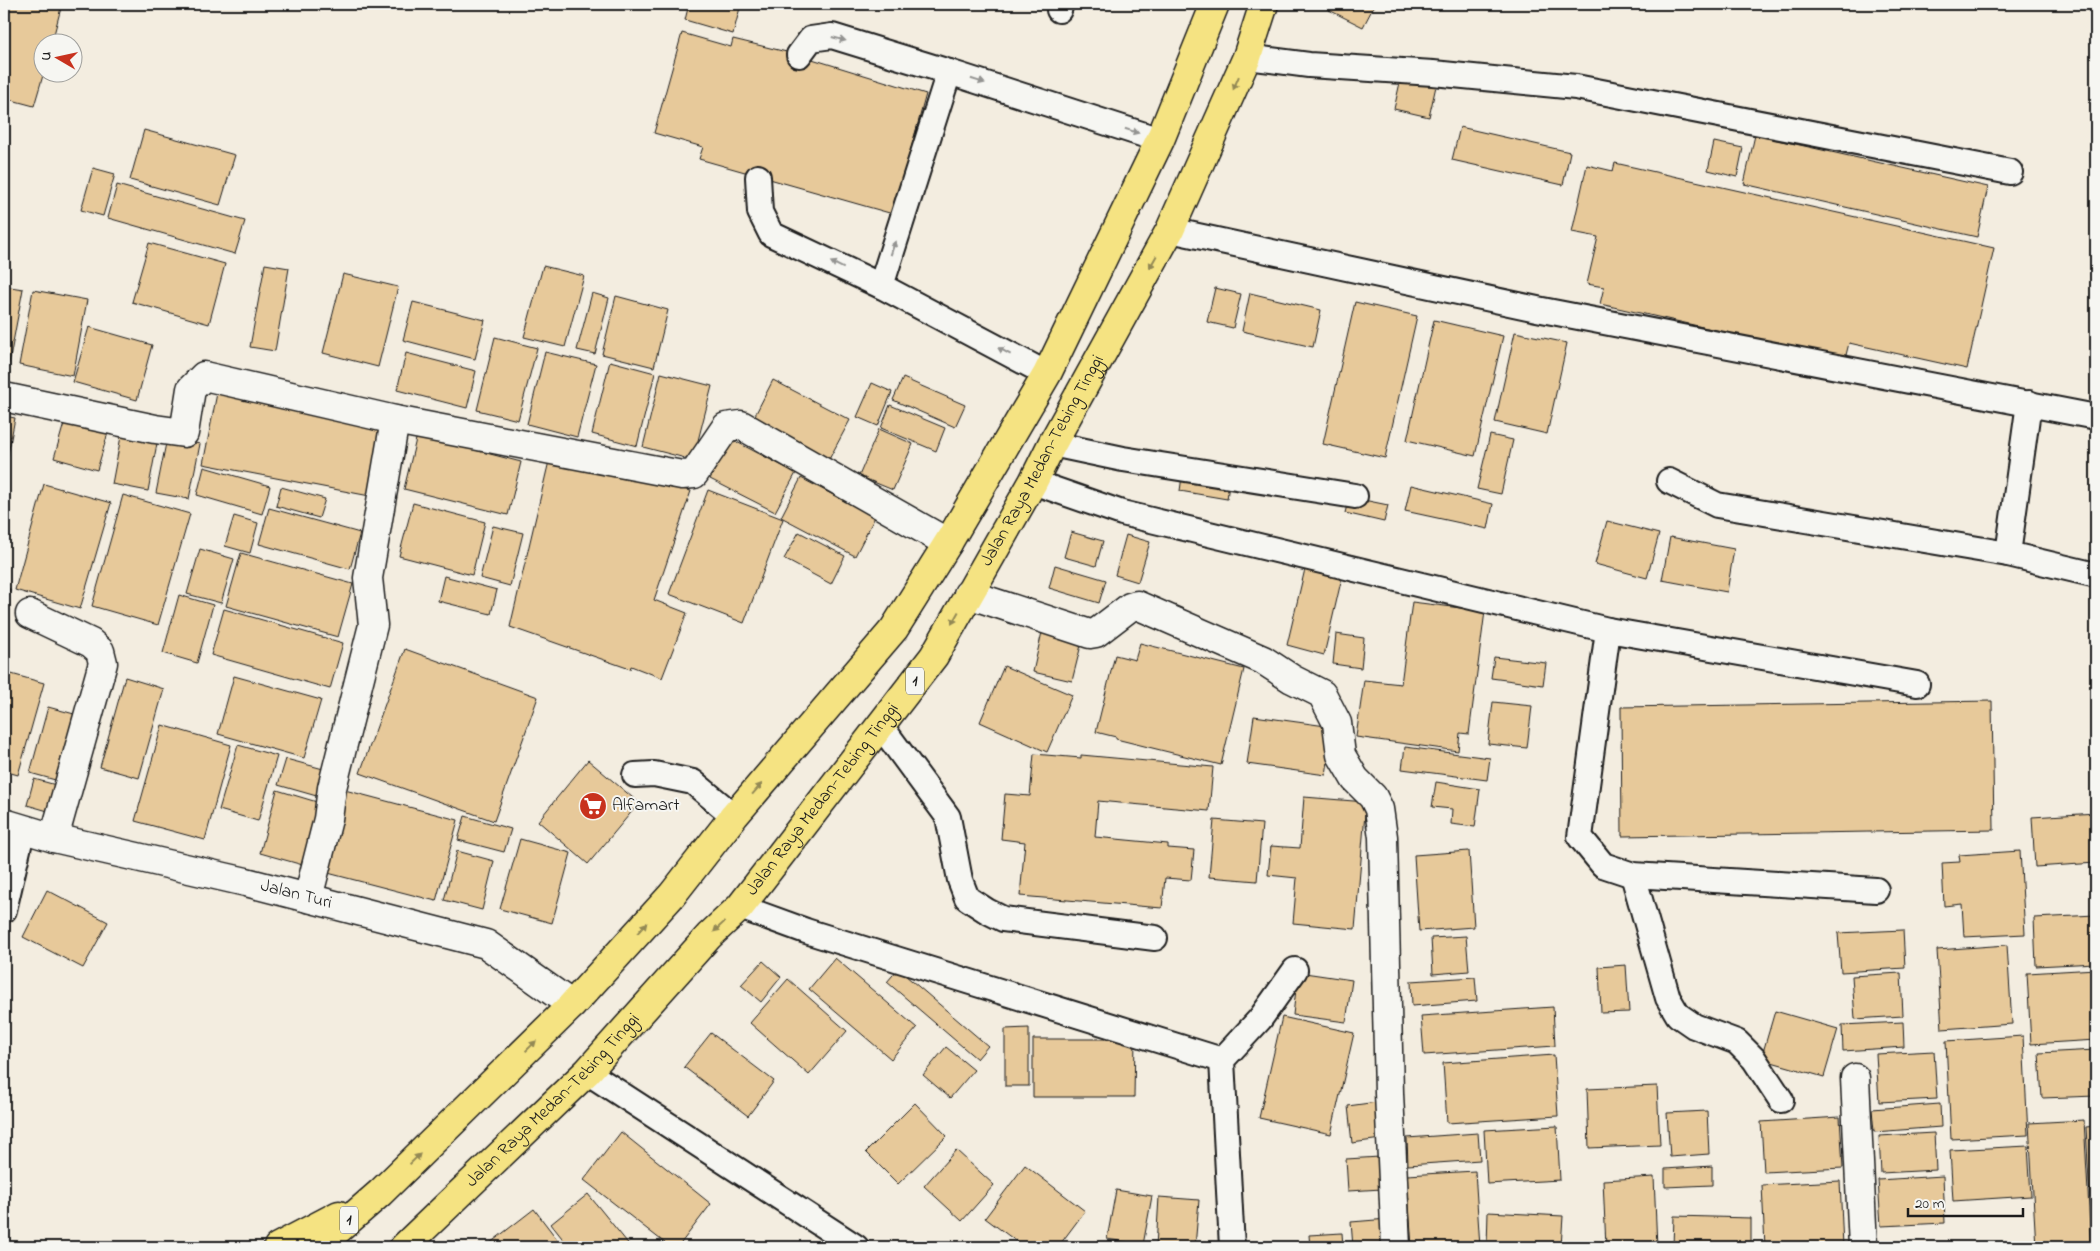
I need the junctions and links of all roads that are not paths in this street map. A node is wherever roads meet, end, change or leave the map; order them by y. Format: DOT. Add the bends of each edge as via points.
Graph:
graph roads {
  1 [pos="1215,4"];
  2 [pos="1264,4"];
  3 [pos="799,55"];
  4 [pos="1247,57"];
  5 [pos="949,72"];
  6 [pos="1160,140"];
  7 [pos="2010,172"];
  8 [pos="758,177"];
  9 [pos="1170,230"];
  10 [pos="880,286"];
  11 [pos="1047,374"];
  12 [pos="4,397"];
  13 [pos="2029,403"];
  14 [pos="2096,417"];
  15 [pos="395,420"];
  16 [pos="1052,444"];
  17 [pos="1669,481"];
  18 [pos="1033,482"];
  19 [pos="1355,496"];
  20 [pos="948,543"];
  21 [pos="2008,554"];
  22 [pos="2096,575"];
  23 [pos="968,594"];
  24 [pos="30,614"];
  25 [pos="1608,630"];
  26 [pos="1917,684"];
  27 [pos="881,726"];
  28 [pos="635,775"];
  29 [pos="734,816"];
  30 [pos="14,826"];
  31 [pos="54,838"];
  32 [pos="1633,875"];
  33 [pos="1876,890"];
  34 [pos="308,898"];
  35 [pos="740,907"];
  36 [pos="4,910"];
  37 [pos="1155,938"];
  38 [pos="1295,970"];
  39 [pos="572,1005"];
  40 [pos="1222,1060"];
  41 [pos="587,1072"];
  42 [pos="1855,1078"];
  43 [pos="1781,1100"];
  44 [pos="380,1193"];
  45 [pos="278,1247"];
  46 [pos="318,1247"];
  47 [pos="404,1247"];
  48 [pos="856,1247"];
  49 [pos="1232,1247"];
  50 [pos="1396,1247"];
  51 [pos="1863,1247"];
  1 -- 6 [label="highway, 1"];
  2 -- 4 [label="highway, Jalan Raya Medan-Tebing Tinggi / 1"];
  3 -- 5 [label="lane, one-way" via="811,39 832,36"];
  4 -- 7 [label="lane" via="1576,87"];
  4 -- 9 [label="highway, Jalan Raya Medan-Tebing Tinggi / 1, one-way"];
  5 -- 6 [label="lane, one-way"];
  10 -- 5 [label="lane, one-way"];
  6 -- 11 [label="highway, 1"];
  10 -- 8 [label="lane, one-way" via="771,234 760,212"];
  9 -- 13 [label="lane" via="1537,309"];
  9 -- 16 [label="highway, Jalan Raya Medan-Tebing Tinggi / 1, one-way"];
  11 -- 10 [label="lane, one-way"];
  11 -- 20 [label="highway, 1"];
  12 -- 15 [label="street" via="184,433 191,389 204,376"];
  13 -- 14 [label="lane"];
  13 -- 21 [label="lane"];
  15 -- 20 [label="street" via="682,475 694,474 726,426 741,425"];
  15 -- 34 [label="street" via="368,578 373,626"];
  16 -- 18 [label="highway, Jalan Raya Medan-Tebing Tinggi / 1"];
  16 -- 19 [label="lane" via="1123,459"];
  17 -- 21 [label="lane" via="1717,505"];
  18 -- 23 [label="highway, Jalan Raya Medan-Tebing Tinggi / 1"];
  18 -- 25 [label="lane" via="1122,513"];
  29 -- 20 [label="highway, 1, one-way" via="894,629"];
  21 -- 22 [label="lane"];
  23 -- 27 [label="highway, Jalan Raya Medan-Tebing Tinggi / 1, one-way" via="934,656"];
  23 -- 50 [label="street" via="1090,634 1137,605 1262,660 1322,694 1337,723 1341,756 1355,779 1373,797 1383,837"];
  24 -- 31 [label="street" via="91,643 100,651 103,663"];
  25 -- 26 [label="lane"];
  25 -- 32 [label="lane" via="1580,838 1603,865"];
  27 -- 35 [label="highway, Jalan Raya Medan-Tebing Tinggi / 1"];
  27 -- 37 [label="lane" via="948,817 960,880 967,898 1003,919"];
  28 -- 29 [label="lane" via="654,774 693,782"];
  39 -- 29 [label="highway, 1, one-way" via="672,894"];
  30 -- 31 [label="street, Jalan Turi"];
  30 -- 36 [label="lane"];
  31 -- 34 [label="street, Jalan Turi"];
  32 -- 33 [label="lane"];
  32 -- 43 [label="lane" via="1668,998 1678,1016 1694,1026 1737,1042 1754,1059"];
  34 -- 39 [label="street, Jalan Turi" via="486,944"];
  35 -- 40 [label="lane" via="815,934"];
  35 -- 41 [label="highway, Jalan Raya Medan-Tebing Tinggi / 1, one-way" via="709,936"];
  38 -- 40 [label="lane" via="1260,1020"];
  44 -- 39 [label="highway, 1, one-way"];
  40 -- 49 [label="lane"];
  41 -- 47 [label="highway, Jalan Raya Medan-Tebing Tinggi / 1"];
  41 -- 48 [label="lane"];
  42 -- 51 [label="street"];
  44 -- 45 [label="highway"];
  44 -- 46 [label="highway, 1"];
}
